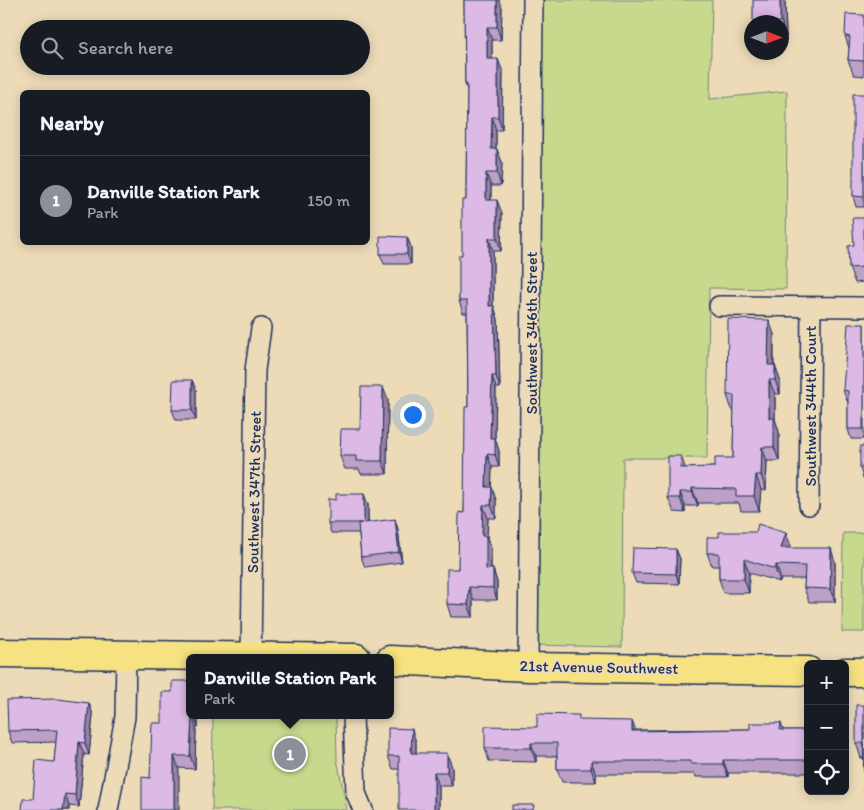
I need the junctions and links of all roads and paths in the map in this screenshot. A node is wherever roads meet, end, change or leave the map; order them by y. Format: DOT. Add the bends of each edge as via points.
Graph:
graph roads {
  1 [pos="533,0"];
  2 [pos="719,306"];
  3 [pos="811,306"];
  4 [pos="864,306"];
  5 [pos="261,328"];
  6 [pos="809,505"];
  7 [pos="0,653"];
  8 [pos="126,654"];
  9 [pos="251,654"];
  10 [pos="186,655"];
  11 [pos="394,660"];
  12 [pos="528,667"];
  13 [pos="804,671"];
  14 [pos="849,672"];
  15 [pos="864,672"];
  16 [pos="353,719"];
  17 [pos="108,810"];
  18 [pos="363,810"];
  1 -- 12 [label="street, Southwest 346th Street"];
  2 -- 3 [label="street"];
  3 -- 4 [label="street"];
  3 -- 6 [label="street, Southwest 344th Court"];
  5 -- 9 [label="street, Southwest 347th Street" via="255,370"];
  7 -- 8 [label="main road"];
  8 -- 10 [label="main road"];
  8 -- 17 [label="street" via="125,717"];
  11 -- 12 [label="main road, 21st Avenue Southwest"];
  12 -- 13 [label="main road, 21st Avenue Southwest"];
  14 -- 15 [label="main road"];
  16 -- 18 [label="street" via="356,793"];
}
